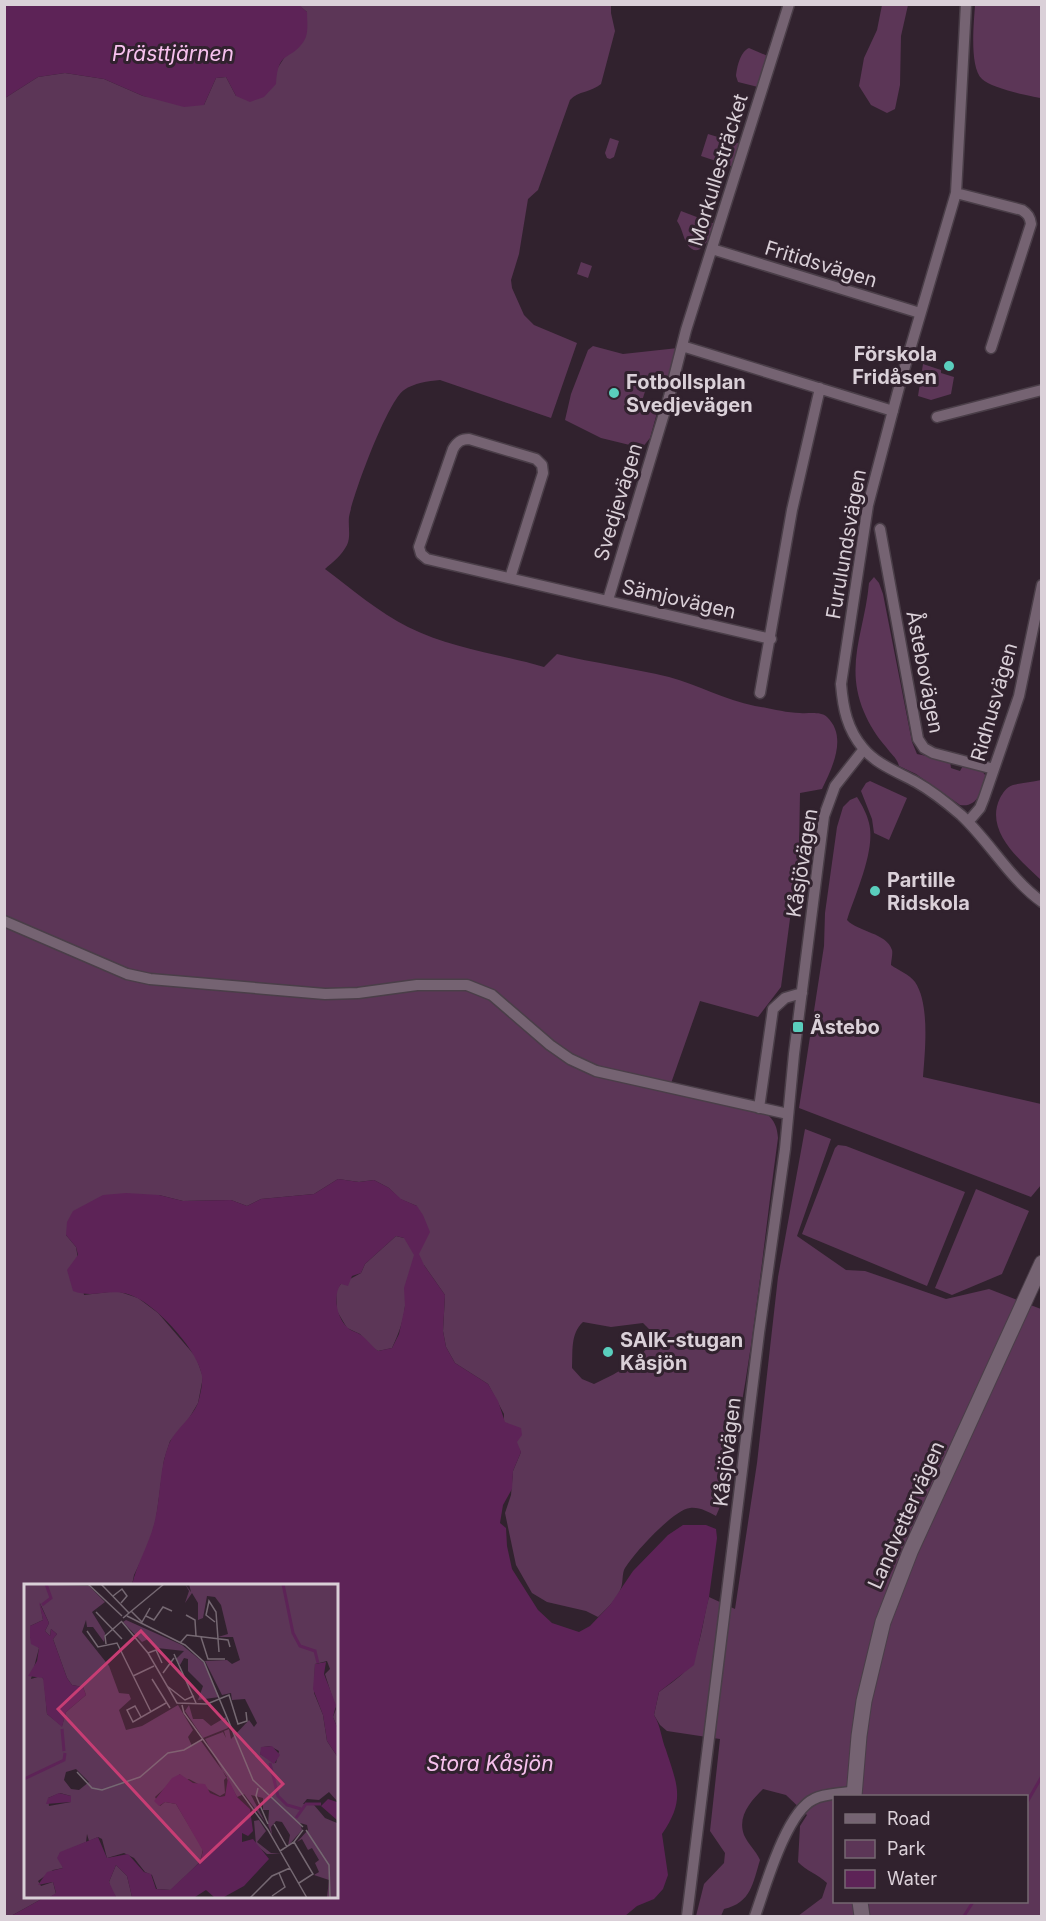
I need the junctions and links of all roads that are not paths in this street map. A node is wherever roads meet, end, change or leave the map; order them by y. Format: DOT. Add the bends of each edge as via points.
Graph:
graph roads {
  1 [pos="789,4"];
  2 [pos="966,4"];
  3 [pos="956,193"];
  4 [pos="712,249"];
  5 [pos="920,313"];
  6 [pos="682,346"];
  7 [pos="991,348"];
  8 [pos="820,388"];
  9 [pos="1041,390"];
  10 [pos="893,411"];
  11 [pos="937,417"];
  12 [pos="880,529"];
  13 [pos="510,578"];
  14 [pos="1041,585"];
  15 [pos="608,600"];
  16 [pos="771,639"];
  17 [pos="760,693"];
  18 [pos="864,749"];
  19 [pos="994,769"];
  20 [pos="968,822"];
  21 [pos="1041,902"];
  22 [pos="4,921"];
  23 [pos="802,993"];
  24 [pos="759,1108"];
  25 [pos="788,1114"];
  26 [pos="1041,1263"];
  27 [pos="854,1794"];
  28 [pos="833,1796"];
  29 [pos="687,1917"];
  30 [pos="755,1917"];
  1 -- 4 [label="street, Morkullesträcket"];
  2 -- 3 [label="street, Furulundsvägen"];
  3 -- 5 [label="street, Furulundsvägen"];
  3 -- 7 [label="street" via="1022,210 1030,218"];
  4 -- 5 [label="street, Fritidsvägen"];
  4 -- 6 [label="street, Morkullesträcket"];
  5 -- 10 [label="street, Furulundsvägen"];
  6 -- 8 [label="street"];
  6 -- 15 [label="street, Svedjevägen"];
  8 -- 10 [label="street"];
  8 -- 16 [label="street" via="792,510"];
  9 -- 11 [label="street"];
  10 -- 18 [label="street, Furulundsvägen" via="868,505 841,684 849,728"];
  12 -- 19 [label="street, Åstebovägen" via="918,739 933,753"];
  13 -- 13 [label="street, Sämjovägen" via="543,473 542,465 536,459 464,439 455,444 419,550 428,559"];
  13 -- 15 [label="street, Sämjovägen"];
  14 -- 19 [label="street, Ridhusvägen" via="1019,696"];
  15 -- 16 [label="street, Sämjovägen"];
  16 -- 17 [label="street"];
  18 -- 20 [label="street, Furulundsvägen" via="877,761 938,796"];
  18 -- 23 [label="street, Kåsjövägen" via="835,786 824,816"];
  19 -- 20 [label="street, Ridhusvägen" via="980,808"];
  20 -- 21 [label="street, Furulundsvägen" via="1018,884"];
  22 -- 24 [label="street" via="127,974 150,979 325,994 467,985 492,995 550,1045 596,1071"];
  23 -- 24 [label="street" via="785,998 773,1009"];
  23 -- 25 [label="street, Kåsjövägen"];
  24 -- 25 [label="street"];
  25 -- 29 [label="street, Kåsjövägen"];
  26 -- 27 [label="street, Landvettervägen" via="898,1581 876,1646 864,1701"];
  28 -- 30 [label="street" via="812,1799 788,1826"];
}
